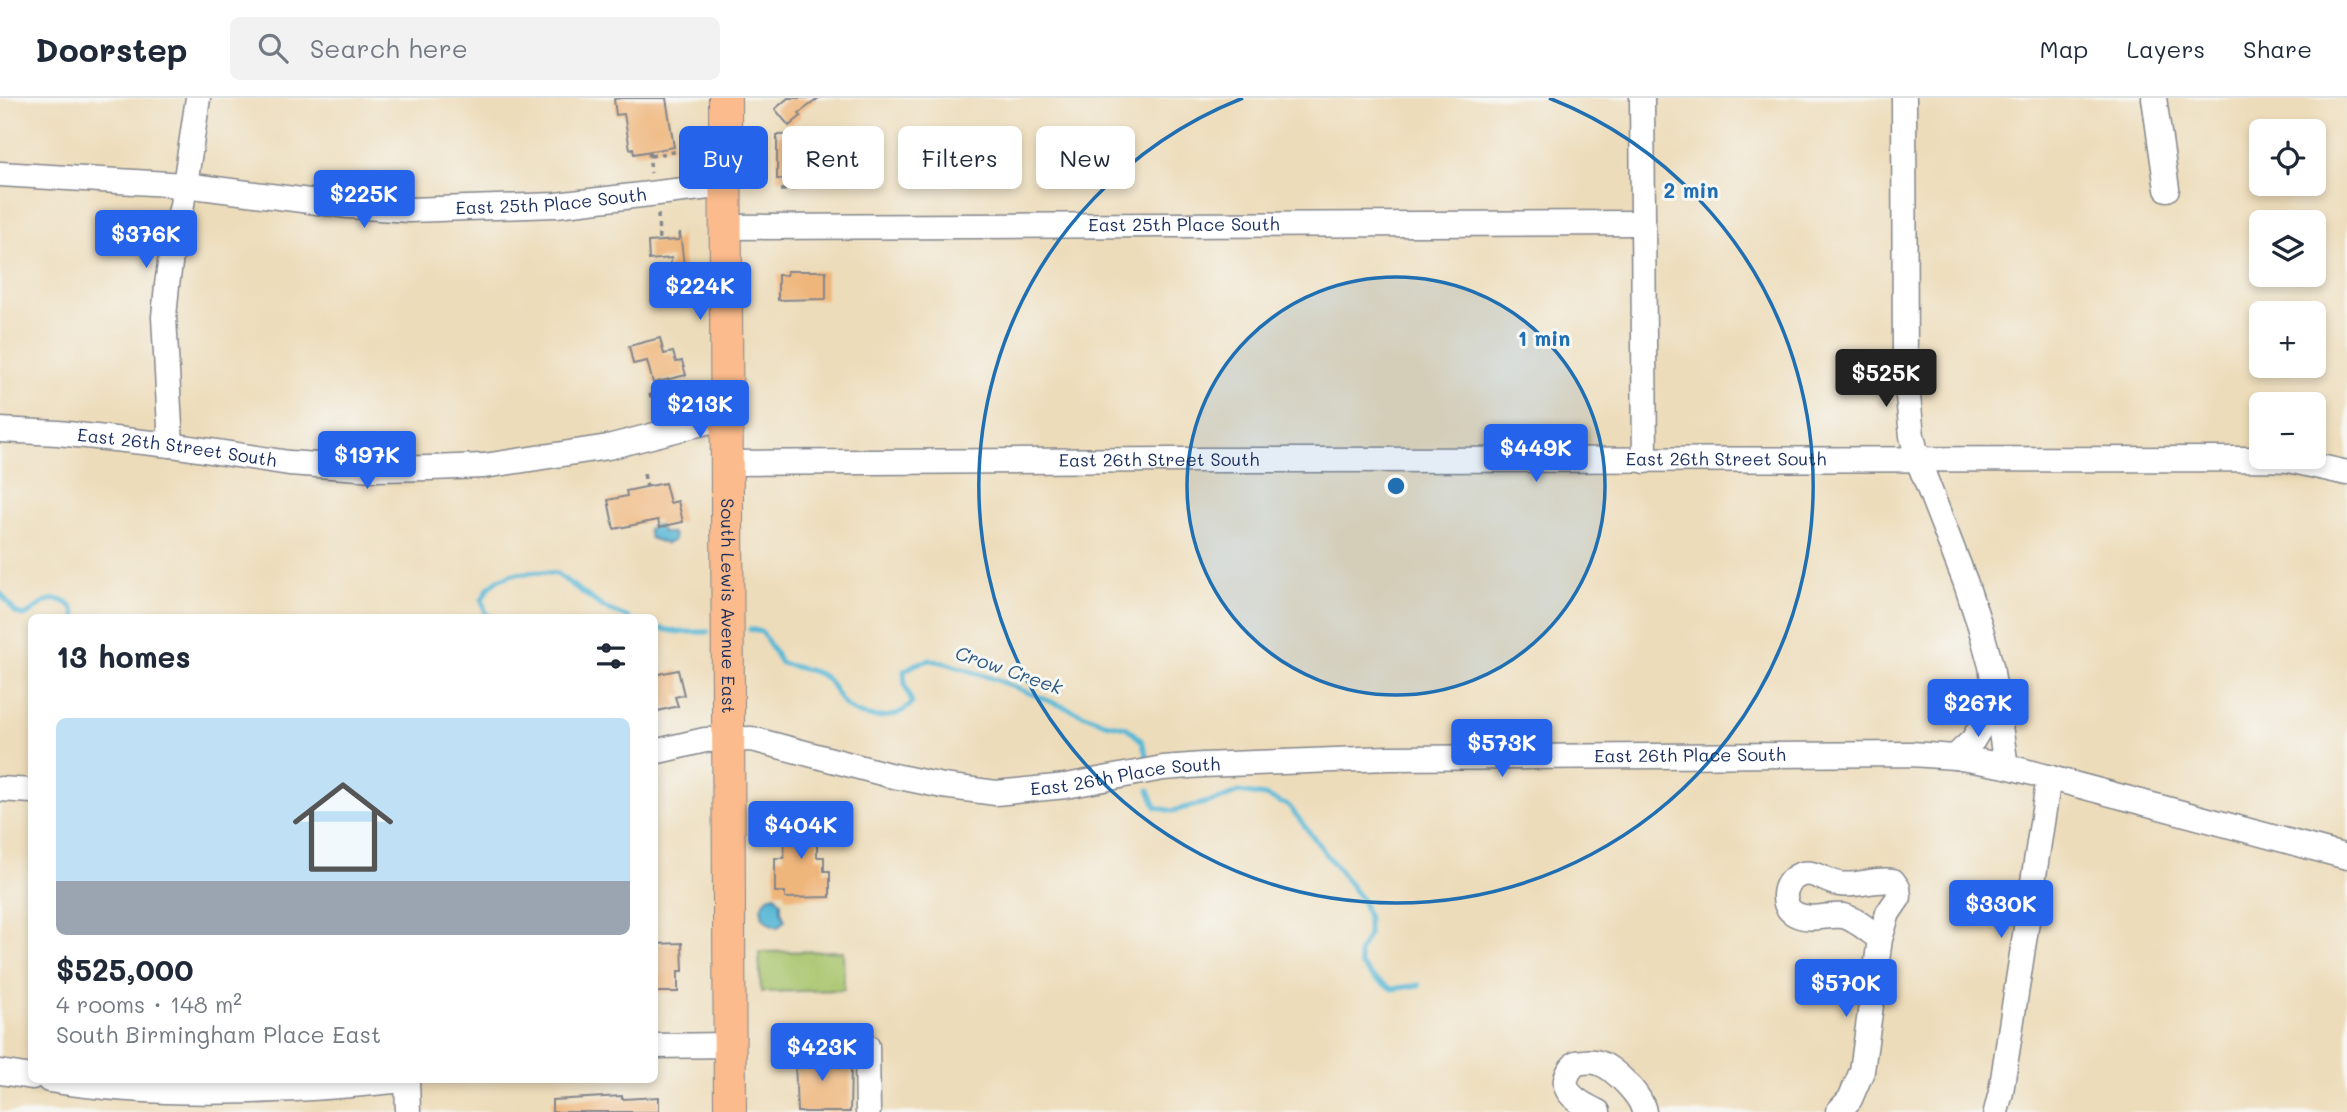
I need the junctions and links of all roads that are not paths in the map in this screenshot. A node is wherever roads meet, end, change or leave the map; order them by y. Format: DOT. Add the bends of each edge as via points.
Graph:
graph roads {
  1 [pos="198,98"];
  2 [pos="725,98"];
  3 [pos="1642,98"];
  4 [pos="1904,98"];
  5 [pos="2154,98"];
  6 [pos="725,126"];
  7 [pos="0,174"];
  8 [pos="185,185"];
  9 [pos="695,189"];
  10 [pos="726,189"];
  11 [pos="2167,189"];
  12 [pos="1642,223"];
  13 [pos="726,227"];
  14 [pos="726,417"];
  15 [pos="0,430"];
  16 [pos="171,445"];
  17 [pos="1918,460"];
  18 [pos="1645,461"];
  19 [pos="727,463"];
  20 [pos="2347,473"];
  21 [pos="1995,703"];
  22 [pos="727,739"];
  23 [pos="658,751"];
  24 [pos="1955,757"];
  25 [pos="2006,766"];
  26 [pos="2049,777"];
  27 [pos="0,789"];
  28 [pos="28,791"];
  29 [pos="2347,857"];
  30 [pos="1880,939"];
  31 [pos="729,1045"];
  32 [pos="658,1046"];
  33 [pos="867,1046"];
  34 [pos="0,1072"];
  35 [pos="28,1076"];
  36 [pos="76,1083"];
  37 [pos="372,1083"];
  38 [pos="405,1083"];
  39 [pos="408,1112"];
  40 [pos="730,1112"];
  41 [pos="868,1112"];
  42 [pos="1598,1112"];
  43 [pos="1644,1112"];
  44 [pos="1838,1112"];
  45 [pos="1996,1112"];
  1 -- 8 [label="street"];
  2 -- 6 [label="main road, South Lewis Avenue East"];
  3 -- 12 [label="street"];
  4 -- 17 [label="street" via="1905,367"];
  5 -- 11 [label="street"];
  7 -- 8 [label="street, East 25th Place South"];
  8 -- 9 [label="street, East 25th Place South" via="409,209 556,205"];
  8 -- 16 [label="street" via="164,317"];
  10 -- 13 [label="main road, South Lewis Avenue East"];
  12 -- 13 [label="street, East 25th Place South"];
  12 -- 18 [label="street"];
  13 -- 14 [label="main road, South Lewis Avenue East"];
  14 -- 16 [label="street, East 26th Street South" via="630,443 484,466 374,469 289,463"];
  14 -- 19 [label="main road, South Lewis Avenue East"];
  15 -- 16 [label="street, East 26th Street South"];
  17 -- 18 [label="street, East 26th Street South"];
  17 -- 20 [label="street, East 26th Street South" via="2289,460"];
  17 -- 21 [label="street" via="1980,626"];
  18 -- 19 [label="street, East 26th Street South"];
  19 -- 22 [label="main road, South Lewis Avenue East"];
  21 -- 24 [label="street" via="1973,740"];
  21 -- 25 [label="street"];
  22 -- 23 [label="street, East 26th Place South"];
  22 -- 24 [label="street, East 26th Place South" via="752,739 902,778 996,793 1171,767 1351,759 1864,753"];
  22 -- 31 [label="main road, South Lewis Avenue East"];
  24 -- 25 [label="street, East 26th Place South"];
  25 -- 26 [label="street, East 26th Place South"];
  26 -- 29 [label="street, East 26th Place South"];
  26 -- 45 [label="street"];
  27 -- 28 [label="street"];
  30 -- 44 [label="street" via="1862,1071 1850,1099"];
  31 -- 32 [label="street"];
  31 -- 40 [label="main road, South Lewis Avenue East"];
  33 -- 41 [label="street"];
  34 -- 35 [label="street"];
  36 -- 37 [label="street" via="205,1093"];
  38 -- 39 [label="street"];
  42 -- 43 [label="street" via="1570,1097 1567,1078 1576,1063 1592,1061 1611,1070 1640,1098"];
}
